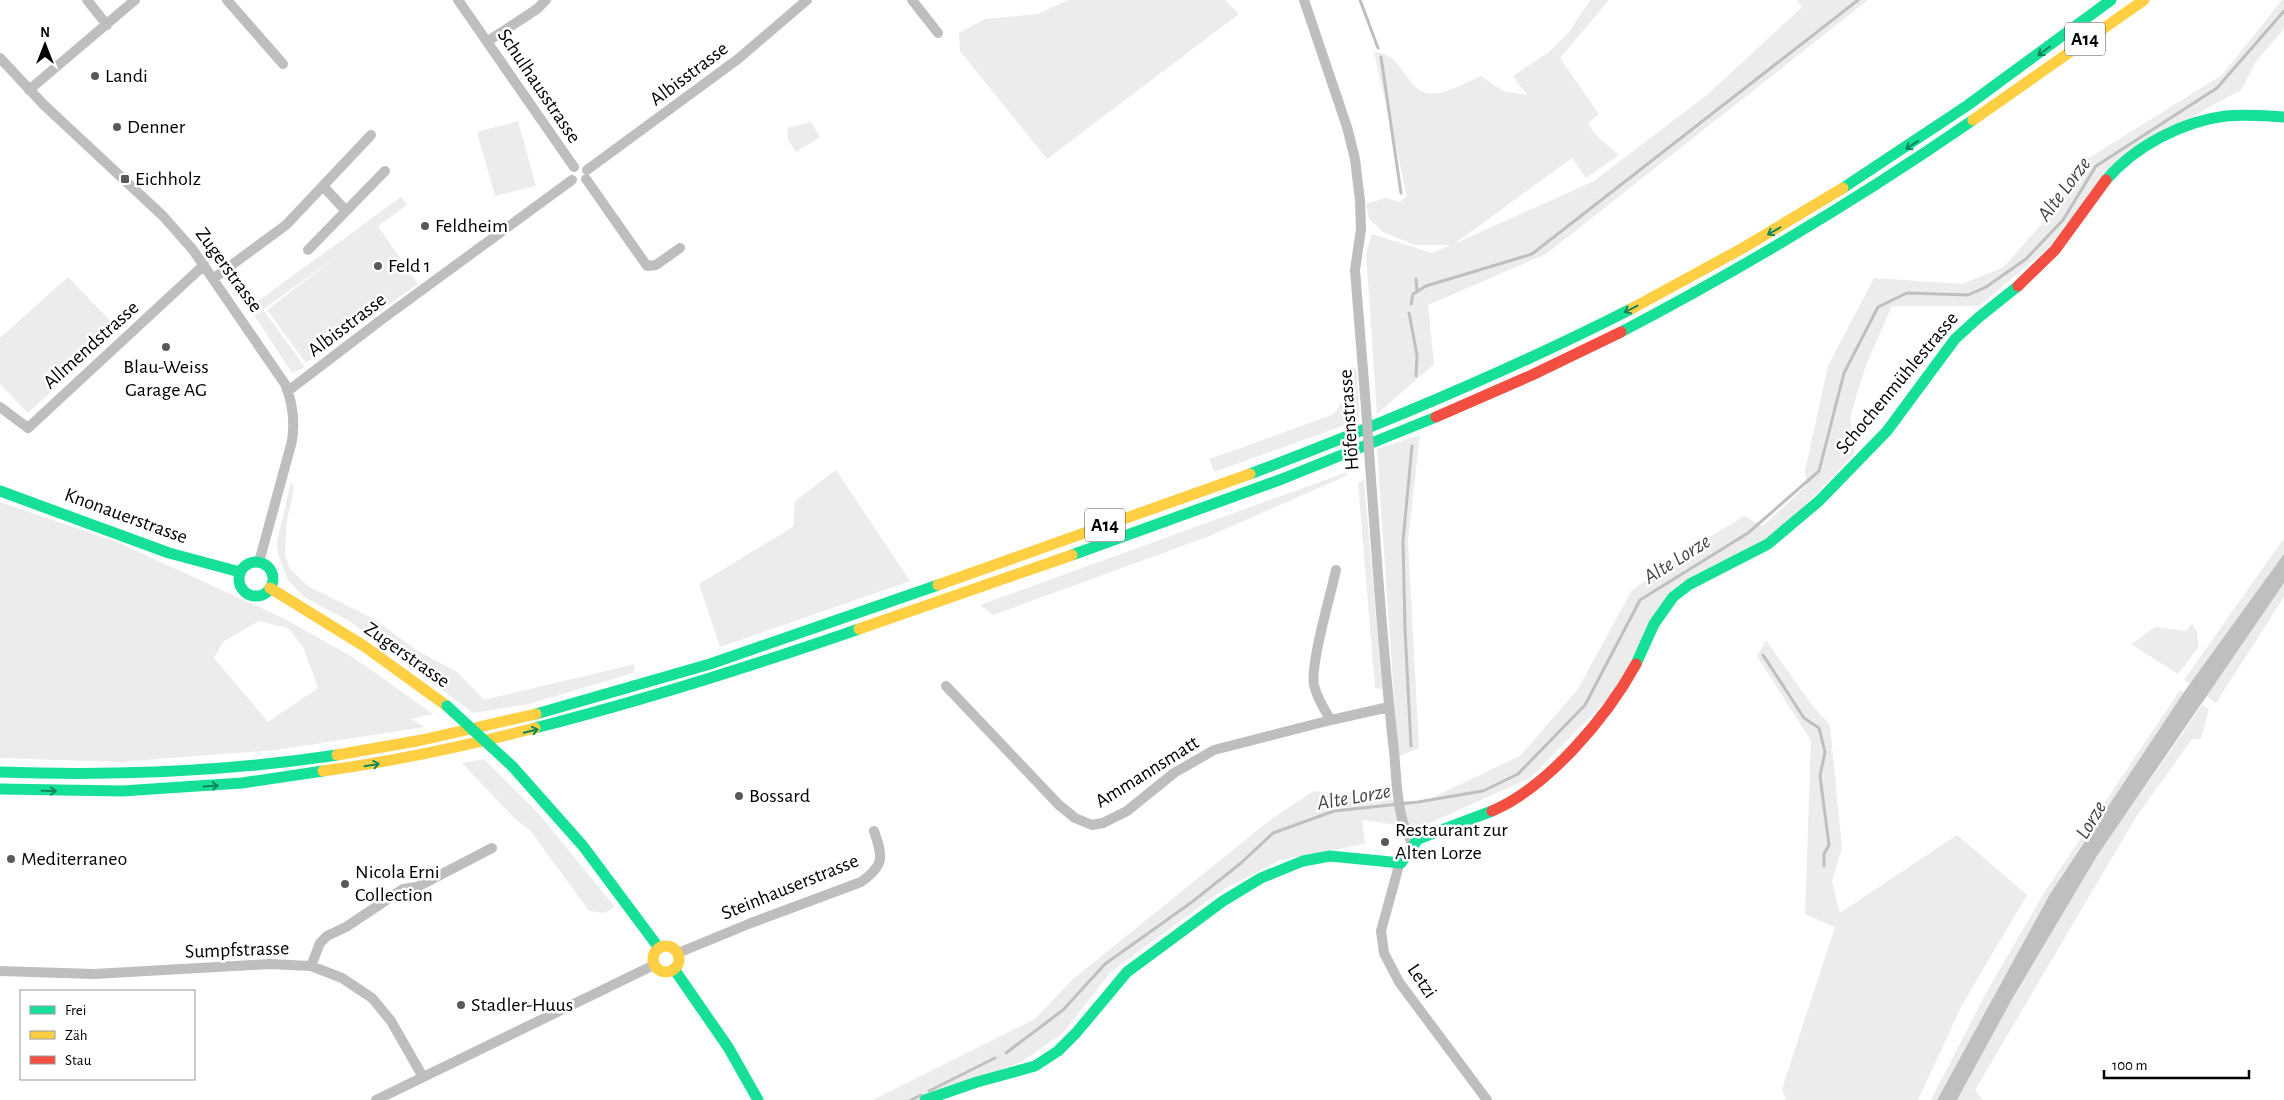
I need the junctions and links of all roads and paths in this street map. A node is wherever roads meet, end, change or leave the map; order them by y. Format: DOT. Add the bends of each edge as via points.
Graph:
graph roads {
  1 [pos="87,0"];
  2 [pos="136,0"];
  3 [pos="227,0"];
  4 [pos="458,0"];
  5 [pos="546,0"];
  6 [pos="807,0"];
  7 [pos="912,0"];
  8 [pos="1304,0"];
  9 [pos="2111,0"];
  10 [pos="2135,0"];
  11 [pos="2144,0"];
  12 [pos="107,25"];
  13 [pos="938,33"];
  14 [pos="488,41"];
  15 [pos="1,63"];
  16 [pos="283,64"];
  17 [pos="2034,78"];
  18 [pos="29,90"];
  19 [pos="2284,116"];
  20 [pos="371,135"];
  21 [pos="574,167"];
  22 [pos="385,171"];
  23 [pos="586,174"];
  24 [pos="572,180"];
  25 [pos="323,186"];
  26 [pos="346,211"];
  27 [pos="680,248"];
  28 [pos="308,250"];
  29 [pos="204,265"];
  30 [pos="214,278"];
  31 [pos="288,391"];
  32 [pos="0,407"];
  33 [pos="0,491"];
  34 [pos="259,562"];
  35 [pos="1336,570"];
  36 [pos="240,572"];
  37 [pos="270,588"];
  38 [pos="946,686"];
  39 [pos="1389,707"];
  40 [pos="1330,720"];
  41 [pos="0,772"];
  42 [pos="0,789"];
  43 [pos="874,831"];
  44 [pos="1412,843"];
  45 [pos="492,848"];
  46 [pos="1397,864"];
  47 [pos="659,948"];
  48 [pos="678,953"];
  49 [pos="654,964"];
  50 [pos="311,966"];
  51 [pos="674,969"];
  52 [pos="0,970"];
  53 [pos="424,1077"];
  54 [pos="376,1100"];
  55 [pos="758,1100"];
  56 [pos="925,1100"];
  57 [pos="1487,1100"];
  1 -- 12 [label="street"];
  2 -- 12 [label="street"];
  3 -- 16 [label="street"];
  4 -- 14 [label="street, Schulhausstrasse"];
  5 -- 14 [label="street"];
  6 -- 23 [label="street, Albisstrasse" via="738,60"];
  7 -- 13 [label="street"];
  8 -- 39 [label="street, Höfenstrasse, bridge" via="1355,159 1361,228 1355,270"];
  9 -- 41 [label="main road, A14, one-way" via="2022,68 1902,151 1689,279 1592,329 1469,386 1208,489 777,641 645,683 497,724 397,745 265,765 135,774"];
  10 -- 17 [label="main road, A14"];
  11 -- 17 [label="main road"];
  12 -- 18 [label="street"];
  14 -- 21 [label="street, Schulhausstrasse"];
  15 -- 18 [label="street, Zugerstrasse"];
  42 -- 17 [label="main road, A14, one-way" via="175,789 353,769 575,719 790,654 1302,471 1435,418 1553,365 1667,309 1782,244 1930,151"];
  18 -- 29 [label="street, Zugerstrasse" via="163,216"];
  19 -- 44 [label="main road, Schochenmühlestrasse" via="2222,116 2195,123 2143,149 2117,168 2100,186 2046,261 1959,335 1906,408 1821,498 1761,549 1674,595 1664,607 1619,690 1541,781 1500,807"];
  20 -- 25 [label="street"];
  21 -- 23 [label="street" via="580,165"];
  21 -- 24 [label="street" via="570,173"];
  22 -- 26 [label="street"];
  23 -- 24 [label="street" via="579,183"];
  23 -- 27 [label="street" via="647,266 656,266"];
  24 -- 31 [label="street, Albisstrasse"];
  25 -- 26 [label="street"];
  25 -- 30 [label="street" via="281,229"];
  26 -- 28 [label="street"];
  29 -- 30 [label="street, Zugerstrasse"];
  29 -- 32 [label="street, Allmendstrasse" via="28,428"];
  30 -- 31 [label="street, Zugerstrasse"];
  31 -- 34 [label="street, Zugerstrasse" via="293,409 292,441"];
  33 -- 36 [label="main road, Knonauerstrasse" via="169,553"];
  34 -- 36 [label="main road" via="248,564"];
  34 -- 37 [label="main road" via="271,572"];
  35 -- 40 [label="street" via="1314,682 1318,701"];
  36 -- 37 [label="main road" via="239,584 245,593 256,596"];
  37 -- 47 [label="main road, Zugerstrasse, bridge" via="364,646 447,706 512,766 583,846"];
  38 -- 40 [label="street, Ammannsmatt" via="1059,805 1075,818 1092,825 1103,824 1127,811 1174,773 1214,750"];
  39 -- 40 [label="street, Ammannsmatt"];
  39 -- 44 [label="street, Höfenstrasse" via="1403,824"];
  43 -- 48 [label="street, Steinhauserstrasse" via="881,858 873,874 861,882"];
  44 -- 46 [label="main road" via="1406,859"];
  45 -- 50 [label="street" via="417,887 403,889 327,936 315,952"];
  46 -- 56 [label="main road" via="1330,856 1303,860 1261,878 1127,972 1058,1051 1035,1066 968,1084"];
  46 -- 57 [label="street, Letzi" via="1381,931 1384,953 1399,982"];
  47 -- 48 [label="main road" via="670,946"];
  47 -- 49 [label="main road" via="653,955"];
  48 -- 51 [label="main road" via="679,962"];
  49 -- 51 [label="main road" via="662,971"];
  49 -- 53 [label="street"];
  50 -- 52 [label="street, Sumpfstrasse" via="270,964 94,974"];
  50 -- 53 [label="street, Sumpfstrasse" via="342,978 372,998 391,1021"];
  51 -- 55 [label="main road" via="728,1047"];
  53 -- 54 [label="street"];
}
